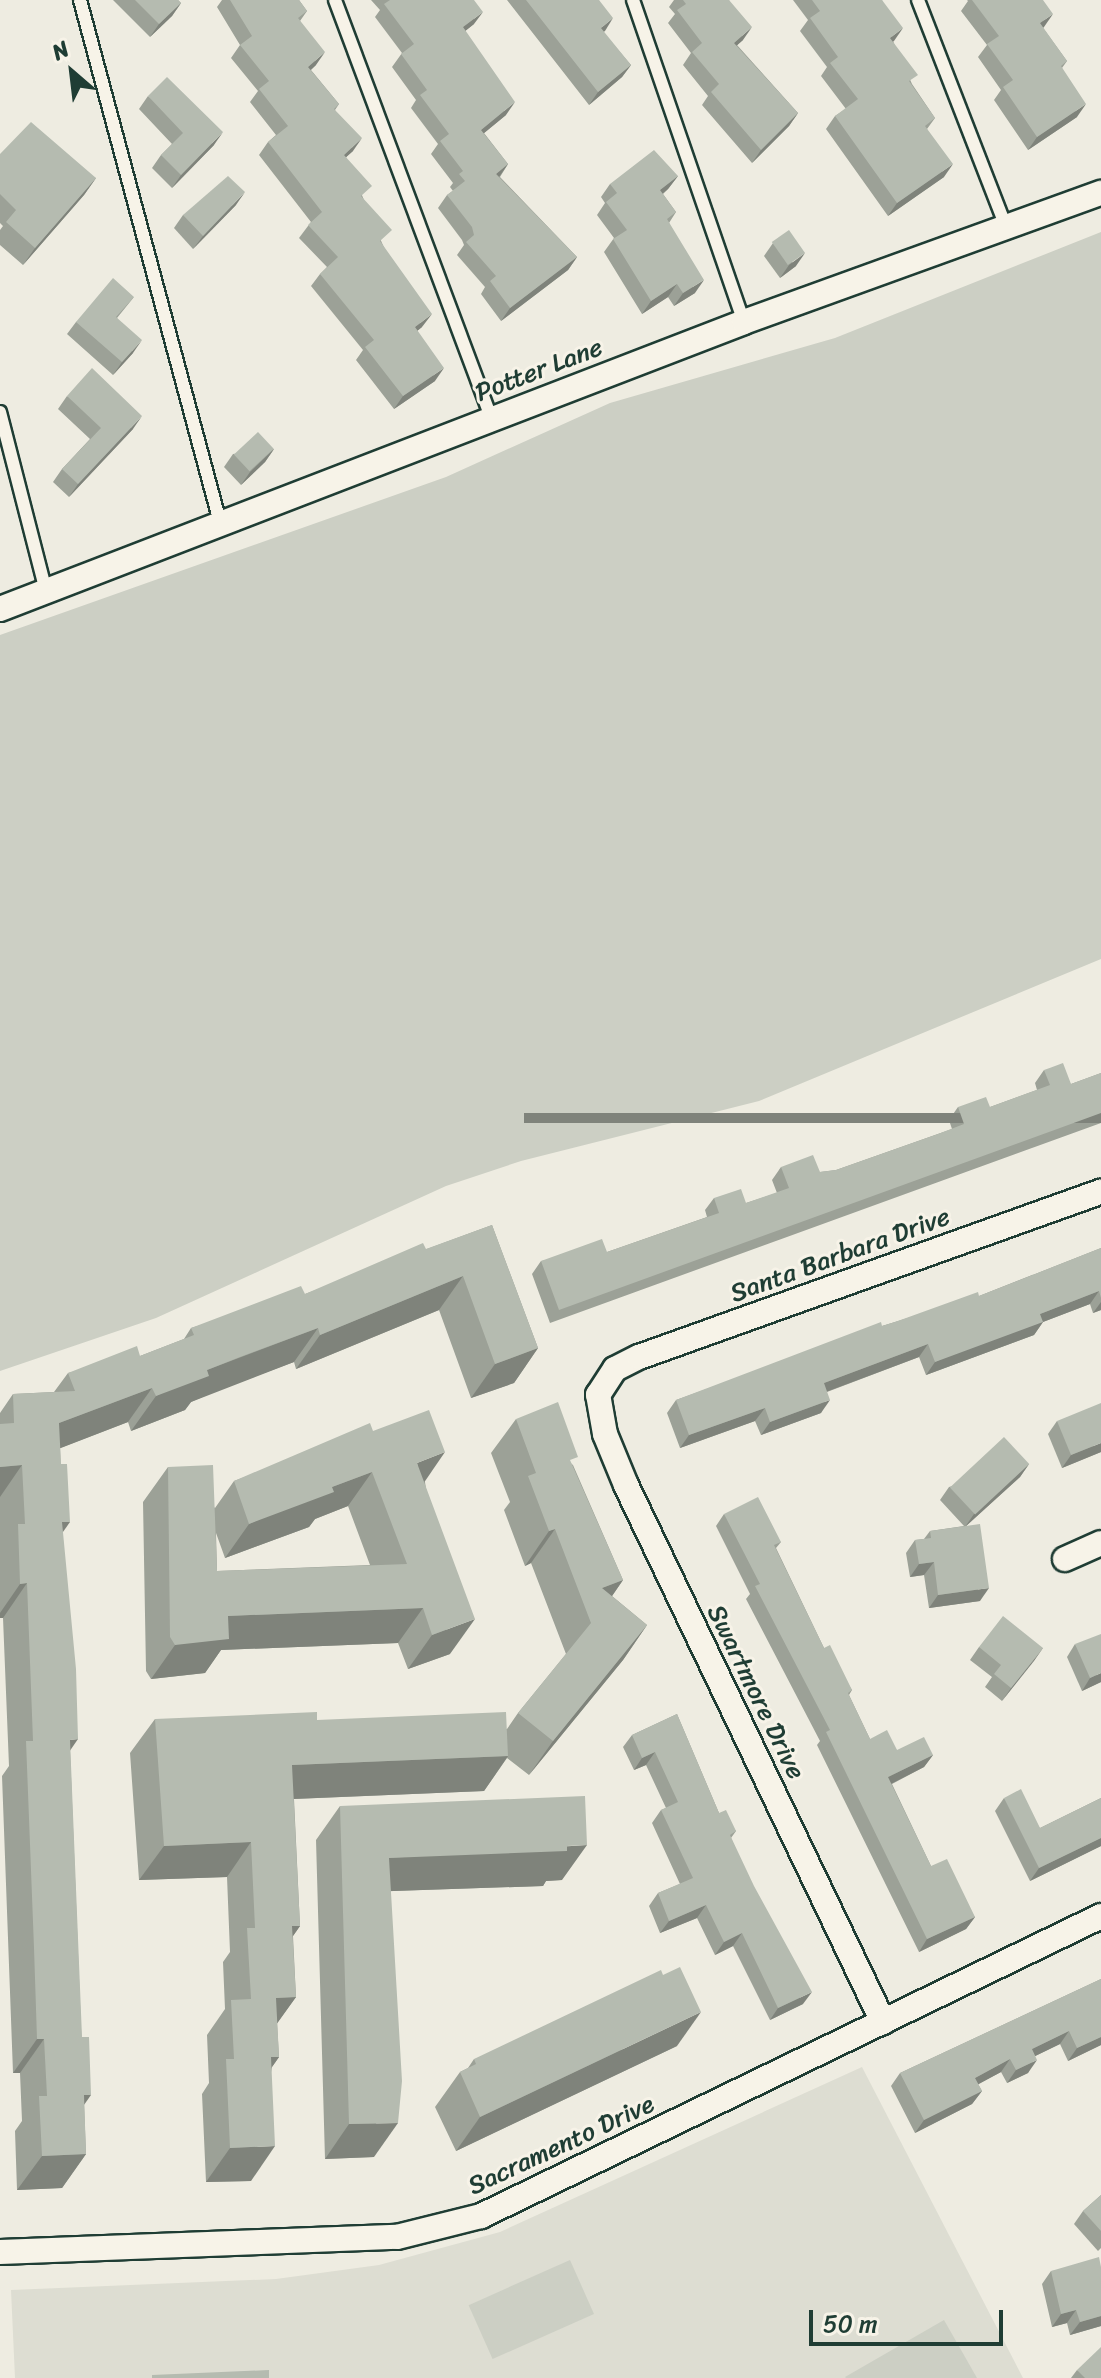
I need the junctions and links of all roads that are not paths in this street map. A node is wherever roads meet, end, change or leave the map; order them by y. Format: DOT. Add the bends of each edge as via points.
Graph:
graph roads {
  1 [pos="80,0"];
  2 [pos="335,0"];
  3 [pos="633,0"];
  4 [pos="918,0"];
  5 [pos="1101,193"];
  6 [pos="1007,229"];
  7 [pos="744,322"];
  8 [pos="0,412"];
  9 [pos="491,418"];
  10 [pos="220,522"];
  11 [pos="46,591"];
  12 [pos="0,609"];
  13 [pos="1101,1192"];
  14 [pos="603,1381"];
  15 [pos="1101,1543"];
  16 [pos="1065,1559"];
  17 [pos="1101,1916"];
  18 [pos="883,2022"];
  19 [pos="0,2252"];
  1 -- 10 [label="lane"];
  2 -- 9 [label="lane"];
  3 -- 7 [label="lane"];
  4 -- 6 [label="lane"];
  5 -- 6 [label="street, Potter Lane"];
  6 -- 7 [label="street, Potter Lane"];
  7 -- 9 [label="street, Potter Lane"];
  8 -- 11 [label="lane"];
  9 -- 10 [label="street, Potter Lane"];
  10 -- 11 [label="street, Potter Lane"];
  11 -- 12 [label="street, Potter Lane"];
  13 -- 14 [label="street, Santa Barbara Drive" via="639,1357"];
  14 -- 18 [label="street, Swartmore Drive" via="598,1408 626,1485"];
  15 -- 16 [label="street"];
  17 -- 18 [label="street, Sacramento Drive"];
  18 -- 19 [label="street, Sacramento Drive" via="481,2216 397,2237"];
}
